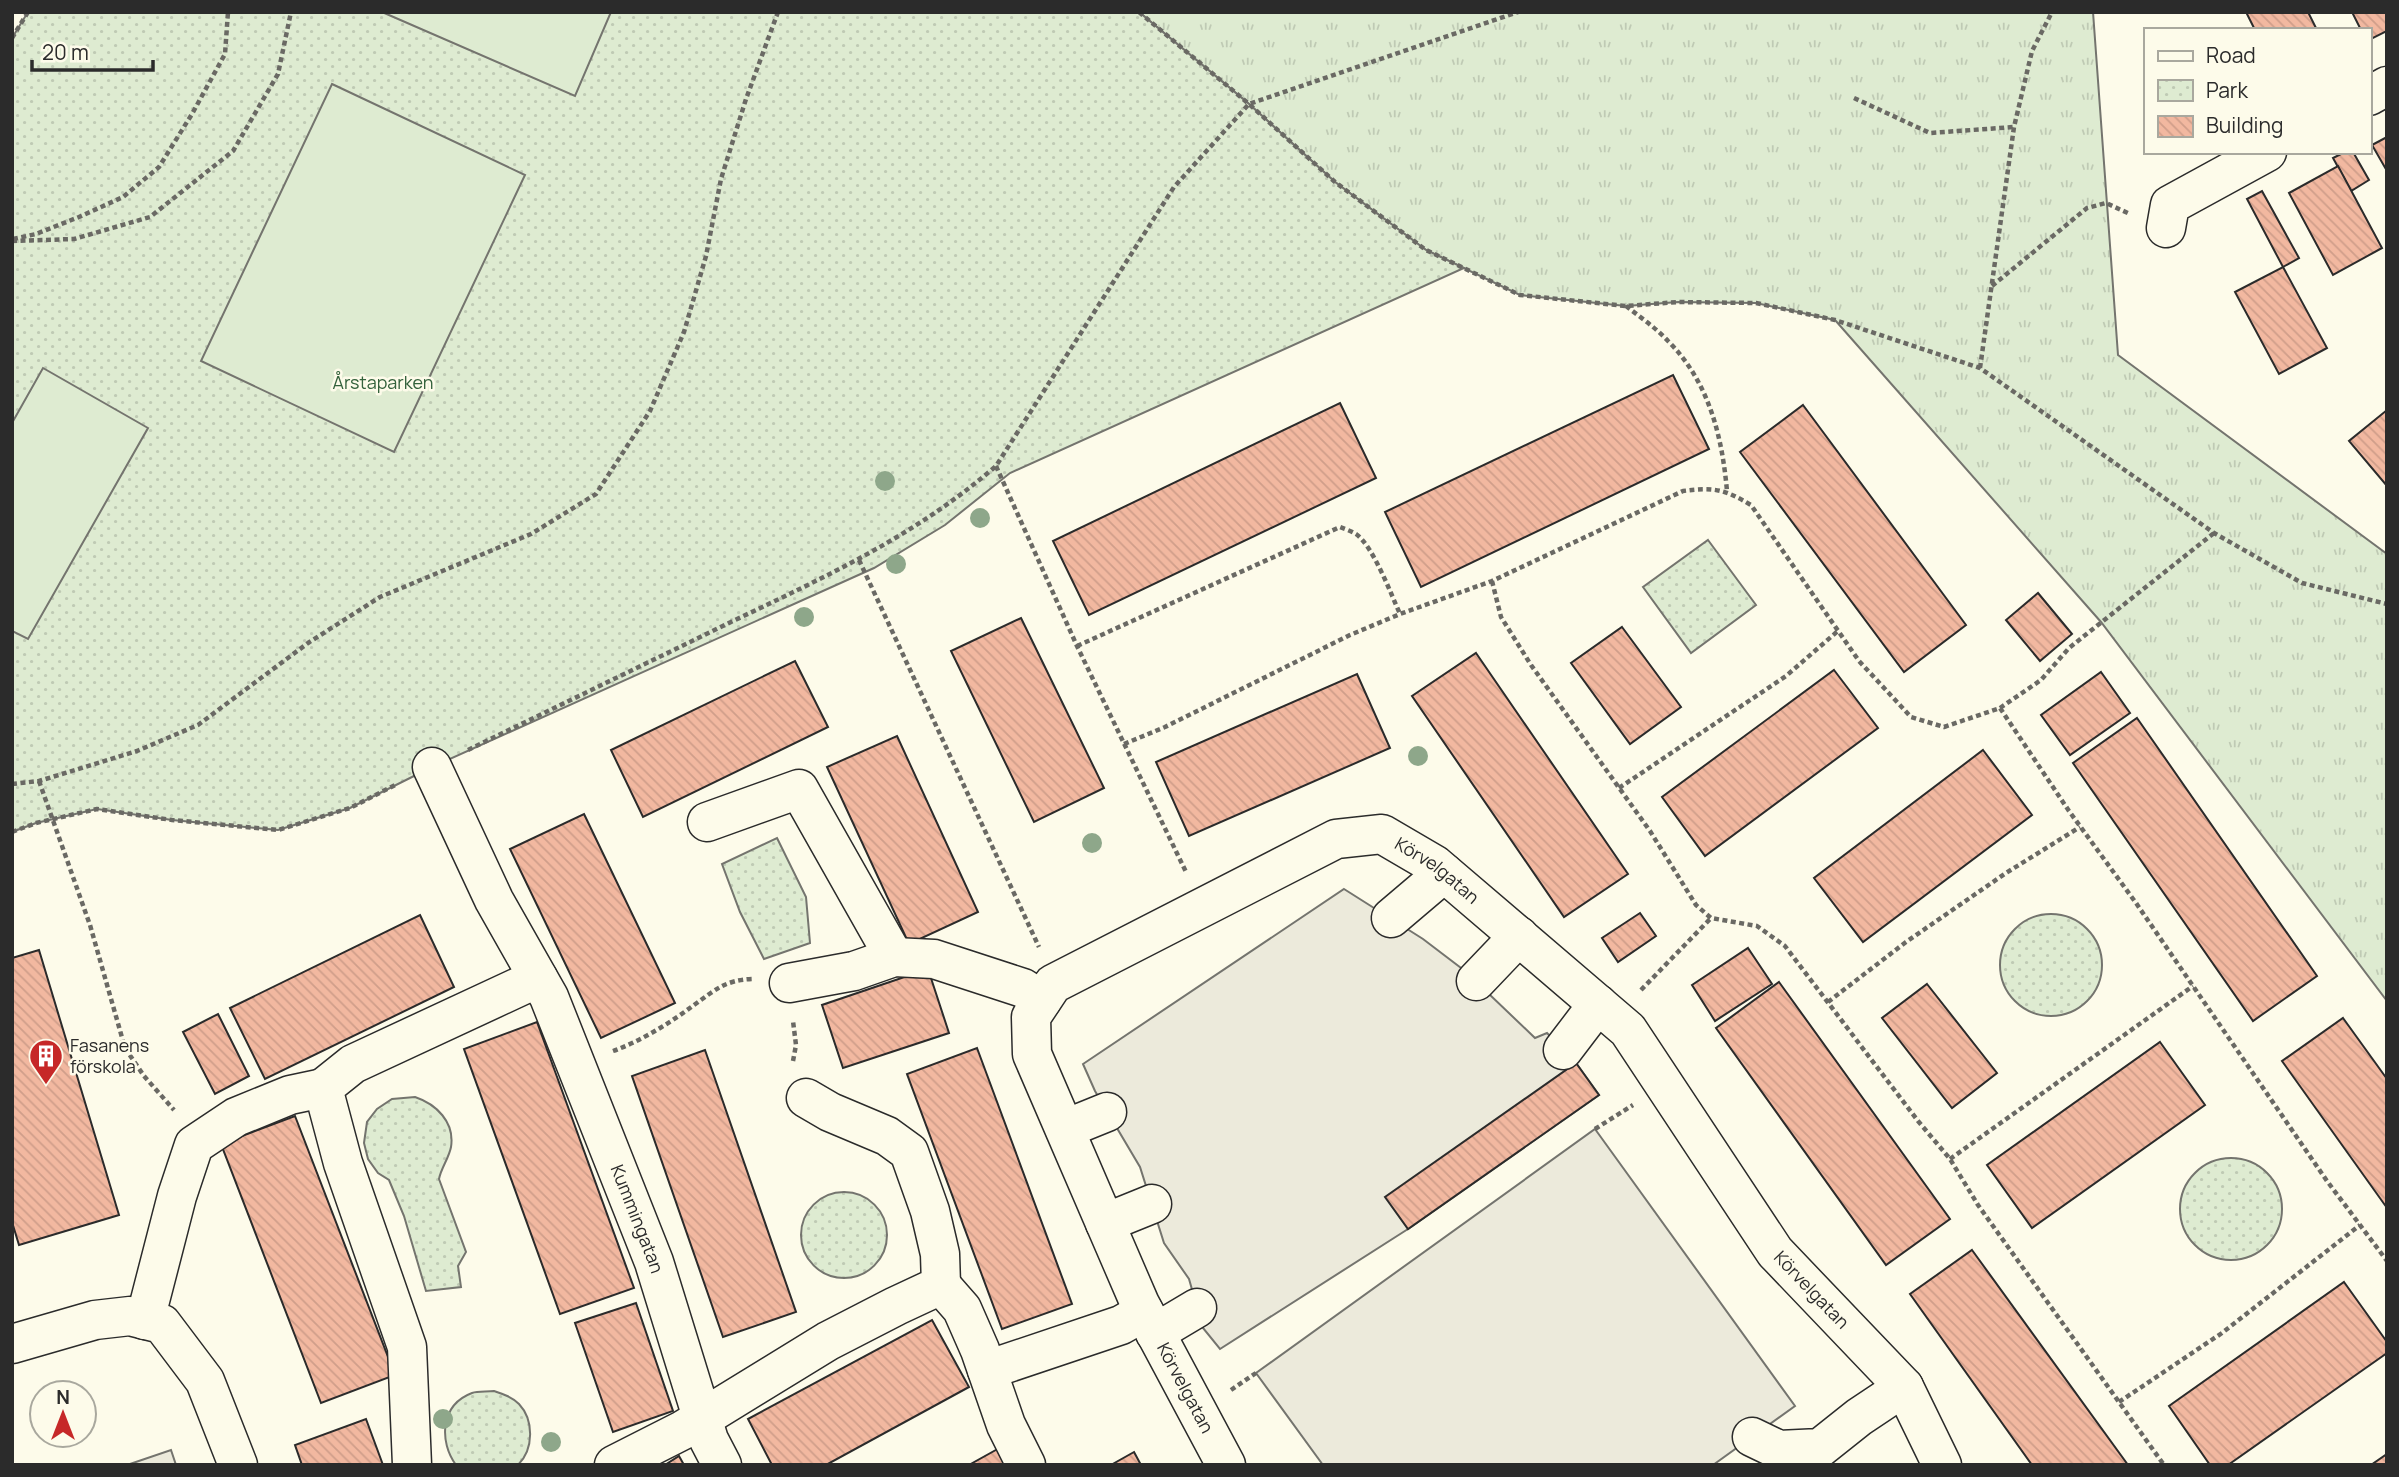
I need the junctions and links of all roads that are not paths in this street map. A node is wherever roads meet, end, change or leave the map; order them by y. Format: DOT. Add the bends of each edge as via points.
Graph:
graph roads {
  1 [pos="2387,86"];
  2 [pos="2371,95"];
  3 [pos="2263,154"];
  4 [pos="2166,228"];
  5 [pos="432,767"];
  6 [pos="707,822"];
  7 [pos="1444,873"];
  8 [pos="1391,918"];
  9 [pos="1519,936"];
  10 [pos="894,957"];
  11 [pos="538,978"];
  12 [pos="1476,981"];
  13 [pos="789,983"];
  14 [pos="1048,992"];
  15 [pos="1598,1004"];
  16 [pos="1563,1050"];
  17 [pos="323,1088"];
  18 [pos="806,1098"];
  19 [pos="1107,1112"];
  20 [pos="1065,1129"];
  21 [pos="1152,1205"];
  22 [pos="1105,1223"];
  23 [pos="941,1285"];
  24 [pos="1197,1308"];
  25 [pos="145,1320"];
  26 [pos="1150,1322"];
  27 [pos="12,1344"];
  28 [pos="987,1370"];
  29 [pos="1904,1387"];
  30 [pos="702,1417"];
  31 [pos="1752,1437"];
  32 [pos="238,1465"];
  33 [pos="412,1465"];
  34 [pos="614,1465"];
  35 [pos="722,1465"];
  36 [pos="1026,1465"];
  37 [pos="1226,1465"];
  38 [pos="1942,1465"];
  1 -- 2 [label="street"];
  3 -- 4 [label="street" via="2170,205"];
  5 -- 11 [label="street, Kummingatan" via="494,900"];
  6 -- 10 [label="street" via="799,789"];
  7 -- 8 [label="street"];
  7 -- 9 [label="street, Körvelgatan"];
  7 -- 14 [label="street, Körvelgatan" via="1382,834 1336,839"];
  9 -- 12 [label="street"];
  9 -- 15 [label="street, Körvelgatan"];
  10 -- 13 [label="street" via="853,971"];
  10 -- 14 [label="street" via="934,959"];
  11 -- 17 [label="street" via="353,1064"];
  11 -- 30 [label="street, Kummingatan" via="654,1262"];
  14 -- 20 [label="street, Körvelgatan" via="1031,1017 1032,1054"];
  15 -- 16 [label="street"];
  15 -- 29 [label="street, Körvelgatan" via="1628,1030 1775,1252"];
  17 -- 25 [label="street" via="290,1095 236,1117 194,1145"];
  17 -- 33 [label="street" via="343,1163 407,1347"];
  18 -- 23 [label="street" via="887,1136 909,1152 930,1210 940,1254"];
  19 -- 20 [label="street"];
  20 -- 22 [label="street, Körvelgatan"];
  21 -- 22 [label="street"];
  22 -- 26 [label="street, Körvelgatan"];
  23 -- 28 [label="street" via="962,1309"];
  23 -- 30 [label="street" via="828,1341"];
  24 -- 26 [label="street"];
  25 -- 27 [label="street" via="130,1316 95,1320"];
  25 -- 32 [label="street" via="162,1324 205,1381"];
  26 -- 28 [label="street" via="1121,1325"];
  26 -- 37 [label="street, Körvelgatan"];
  28 -- 36 [label="street"];
  29 -- 31 [label="street" via="1820,1448 1779,1450"];
  29 -- 38 [label="street, Körvelgatan"];
  30 -- 34 [label="street"];
  30 -- 35 [label="street, Kummingatan"];
}
